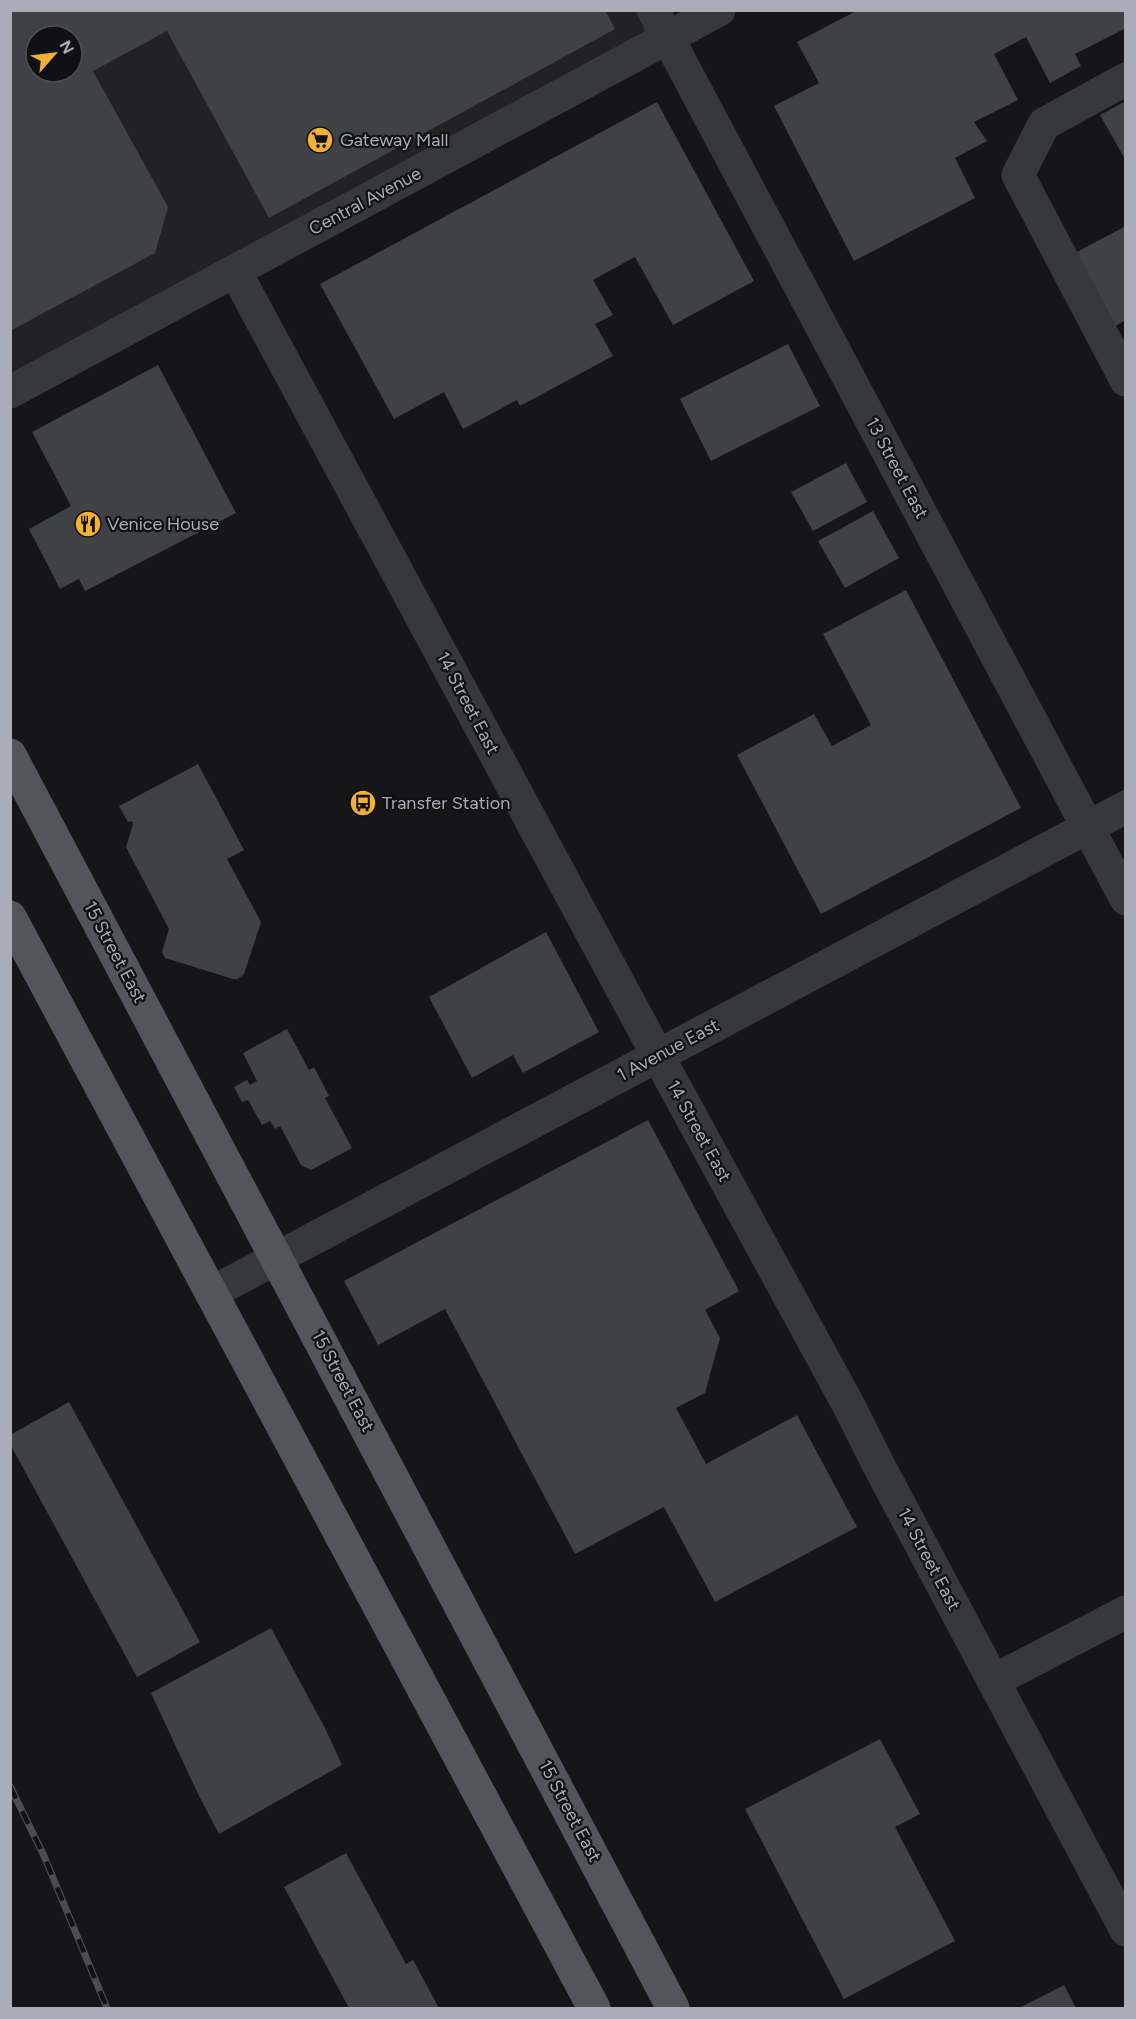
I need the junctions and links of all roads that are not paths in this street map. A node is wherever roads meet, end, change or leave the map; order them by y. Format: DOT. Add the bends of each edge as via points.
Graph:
graph roads {
  1 [pos="719,10"];
  2 [pos="661,24"];
  3 [pos="1125,79"];
  4 [pos="235,271"];
  5 [pos="1125,380"];
  6 [pos="10,392"];
  7 [pos="10,755"];
  8 [pos="1125,807"];
  9 [pos="1088,827"];
  10 [pos="1125,899"];
  11 [pos="10,916"];
  12 [pos="658,1056"];
  13 [pos="278,1258"];
  14 [pos="211,1293"];
  15 [pos="1125,1612"];
  16 [pos="993,1681"];
  17 [pos="1125,1930"];
  18 [pos="594,2008"];
  19 [pos="674,2008"];
  1 -- 2 [label="street, Central Avenue"];
  2 -- 4 [label="street, Central Avenue"];
  2 -- 9 [label="street, 13 Street East"];
  3 -- 5 [label="street" via="1044,124 1018,175"];
  4 -- 6 [label="street, Central Avenue"];
  4 -- 12 [label="street, 14 Street East"];
  7 -- 13 [label="main road, 15 Street East"];
  8 -- 9 [label="street, 1 Avenue East"];
  9 -- 10 [label="street, 13 Street East"];
  9 -- 12 [label="street, 1 Avenue East"];
  11 -- 14 [label="main road"];
  12 -- 13 [label="street, 1 Avenue East"];
  12 -- 16 [label="street, 14 Street East" via="844,1396"];
  13 -- 14 [label="street, 1 Avenue East"];
  13 -- 19 [label="main road, 15 Street East"];
  14 -- 18 [label="main road"];
  15 -- 16 [label="street"];
  16 -- 17 [label="street, 14 Street East"];
}
